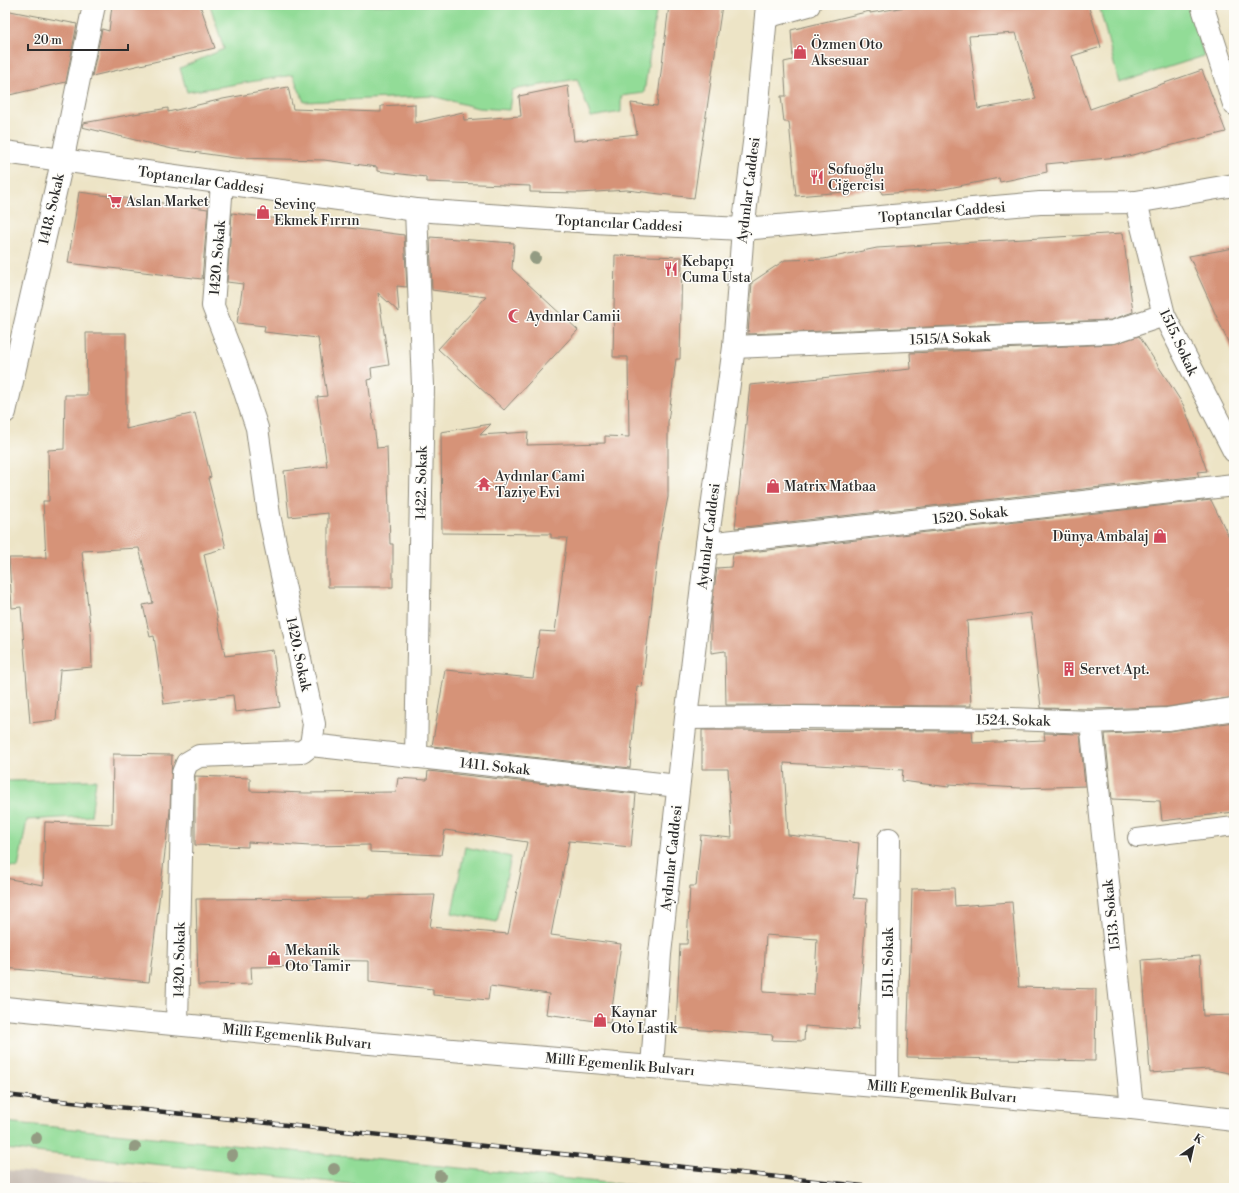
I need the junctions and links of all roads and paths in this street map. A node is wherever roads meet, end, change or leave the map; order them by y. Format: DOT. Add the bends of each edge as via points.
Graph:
graph roads {
  1 [pos="94,5"];
  2 [pos="809,5"];
  3 [pos="1202,5"];
  4 [pos="766,11"];
  5 [pos="1234,104"];
  6 [pos="5,152"];
  7 [pos="62,162"];
  8 [pos="222,183"];
  9 [pos="1234,185"];
  10 [pos="1136,202"];
  11 [pos="416,210"];
  12 [pos="743,229"];
  13 [pos="1164,315"];
  14 [pos="734,347"];
  15 [pos="5,412"];
  16 [pos="1234,451"];
  17 [pos="1234,486"];
  18 [pos="707,544"];
  19 [pos="1234,709"];
  20 [pos="686,718"];
  21 [pos="1091,722"];
  22 [pos="311,745"];
  23 [pos="416,757"];
  24 [pos="678,786"];
  25 [pos="1234,826"];
  26 [pos="1137,838"];
  27 [pos="889,839"];
  28 [pos="5,1008"];
  29 [pos="177,1023"];
  30 [pos="652,1067"];
  31 [pos="888,1087"];
  32 [pos="1132,1108"];
  33 [pos="1234,1120"];
  1 -- 7 [label="street, 1418. Sokak"];
  2 -- 4 [label="street"];
  3 -- 5 [label="street"];
  4 -- 12 [label="street, Aydınlar Caddesi" via="755,135"];
  6 -- 7 [label="street, Toptancılar Caddesi"];
  7 -- 8 [label="street, Toptancılar Caddesi"];
  7 -- 15 [label="street, 1418. Sokak"];
  8 -- 11 [label="street, Toptancılar Caddesi"];
  8 -- 22 [label="street, 1420. Sokak" via="213,306 258,428 269,514 314,724"];
  9 -- 10 [label="street, Toptancılar Caddesi"];
  10 -- 12 [label="street, Toptancılar Caddesi" via="1040,203"];
  10 -- 13 [label="street, 1515. Sokak"];
  11 -- 12 [label="street, Toptancılar Caddesi"];
  11 -- 23 [label="street, 1422. Sokak" via="423,386"];
  12 -- 14 [label="street, Aydınlar Caddesi"];
  13 -- 14 [label="street, 1515/A Sokak" via="1113,332"];
  13 -- 16 [label="street, 1515. Sokak"];
  14 -- 18 [label="street, Aydınlar Caddesi"];
  17 -- 18 [label="street, 1520. Sokak"];
  18 -- 20 [label="street, Aydınlar Caddesi"];
  19 -- 21 [label="street, 1524. Sokak" via="1168,719"];
  20 -- 21 [label="street, 1524. Sokak" via="1012,719"];
  20 -- 24 [label="street, Aydınlar Caddesi"];
  21 -- 32 [label="street, 1513. Sokak"];
  22 -- 23 [label="street, 1411. Sokak"];
  22 -- 29 [label="street, 1420. Sokak" via="302,752 199,756 186,763 183,774"];
  23 -- 24 [label="street, 1411. Sokak"];
  24 -- 30 [label="street, Aydınlar Caddesi" via="660,954"];
  25 -- 26 [label="lane"];
  27 -- 31 [label="street, 1511. Sokak"];
  28 -- 29 [label="street, Millî Egemenlik Bulvarı"];
  29 -- 30 [label="street, Millî Egemenlik Bulvarı" via="370,1043"];
  30 -- 31 [label="street, Millî Egemenlik Bulvarı"];
  31 -- 32 [label="street, Millî Egemenlik Bulvarı"];
  32 -- 33 [label="street, Millî Egemenlik Bulvarı"];
}
